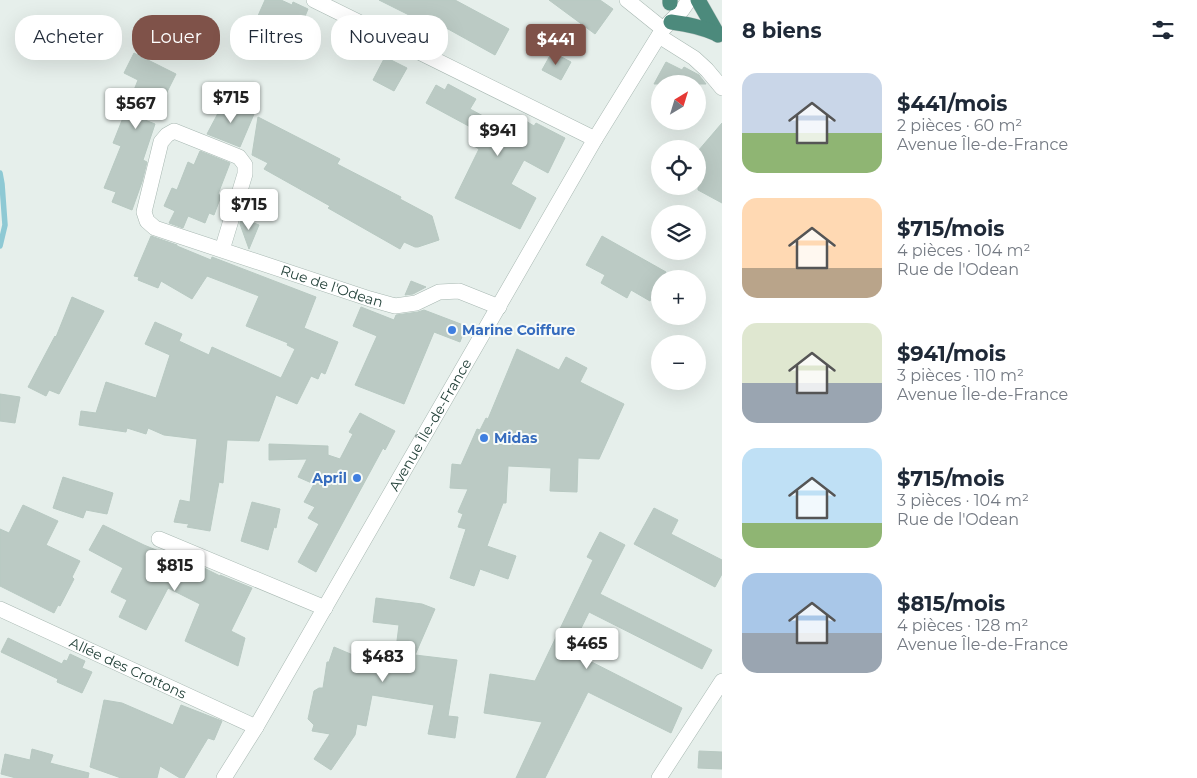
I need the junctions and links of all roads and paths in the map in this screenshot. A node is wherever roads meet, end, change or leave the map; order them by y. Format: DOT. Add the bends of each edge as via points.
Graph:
graph roads {
  1 [pos="314,0"];
  2 [pos="627,0"];
  3 [pos="690,0"];
  4 [pos="698,0"];
  5 [pos="671,1"];
  6 [pos="664,29"];
  7 [pos="720,38"];
  8 [pos="722,88"];
  9 [pos="596,139"];
  10 [pos="222,250"];
  11 [pos="499,307"];
  12 [pos="159,539"];
  13 [pos="325,608"];
  14 [pos="0,609"];
  15 [pos="722,681"];
  16 [pos="256,726"];
  17 [pos="224,778"];
  18 [pos="660,778"];
  1 -- 9 [label="street"];
  2 -- 6 [label="street"];
  3 -- 6 [label="street, Avenue Île-de-France"];
  4 -- 7 [label="highway"];
  5 -- 6 [label="street, Avenue Île-de-France"];
  6 -- 7 [label="highway" via="688,24 706,29"];
  6 -- 8 [label="street" via="708,70"];
  6 -- 9 [label="street, Avenue Île-de-France"];
  9 -- 11 [label="street, Avenue Île-de-France"];
  10 -- 10 [label="street, Rue de l'Odean" via="245,165 239,157 174,131 161,142 144,212 147,221 155,228"];
  10 -- 11 [label="street, Rue de l'Odean" via="396,306 416,303 439,292 459,291"];
  11 -- 13 [label="street, Avenue Île-de-France"];
  12 -- 13 [label="street"];
  13 -- 16 [label="street, Avenue Île-de-France"];
  14 -- 16 [label="street, Allée des Crottons"];
  15 -- 18 [label="street"];
  16 -- 17 [label="street, Avenue Île-de-France"];
}
